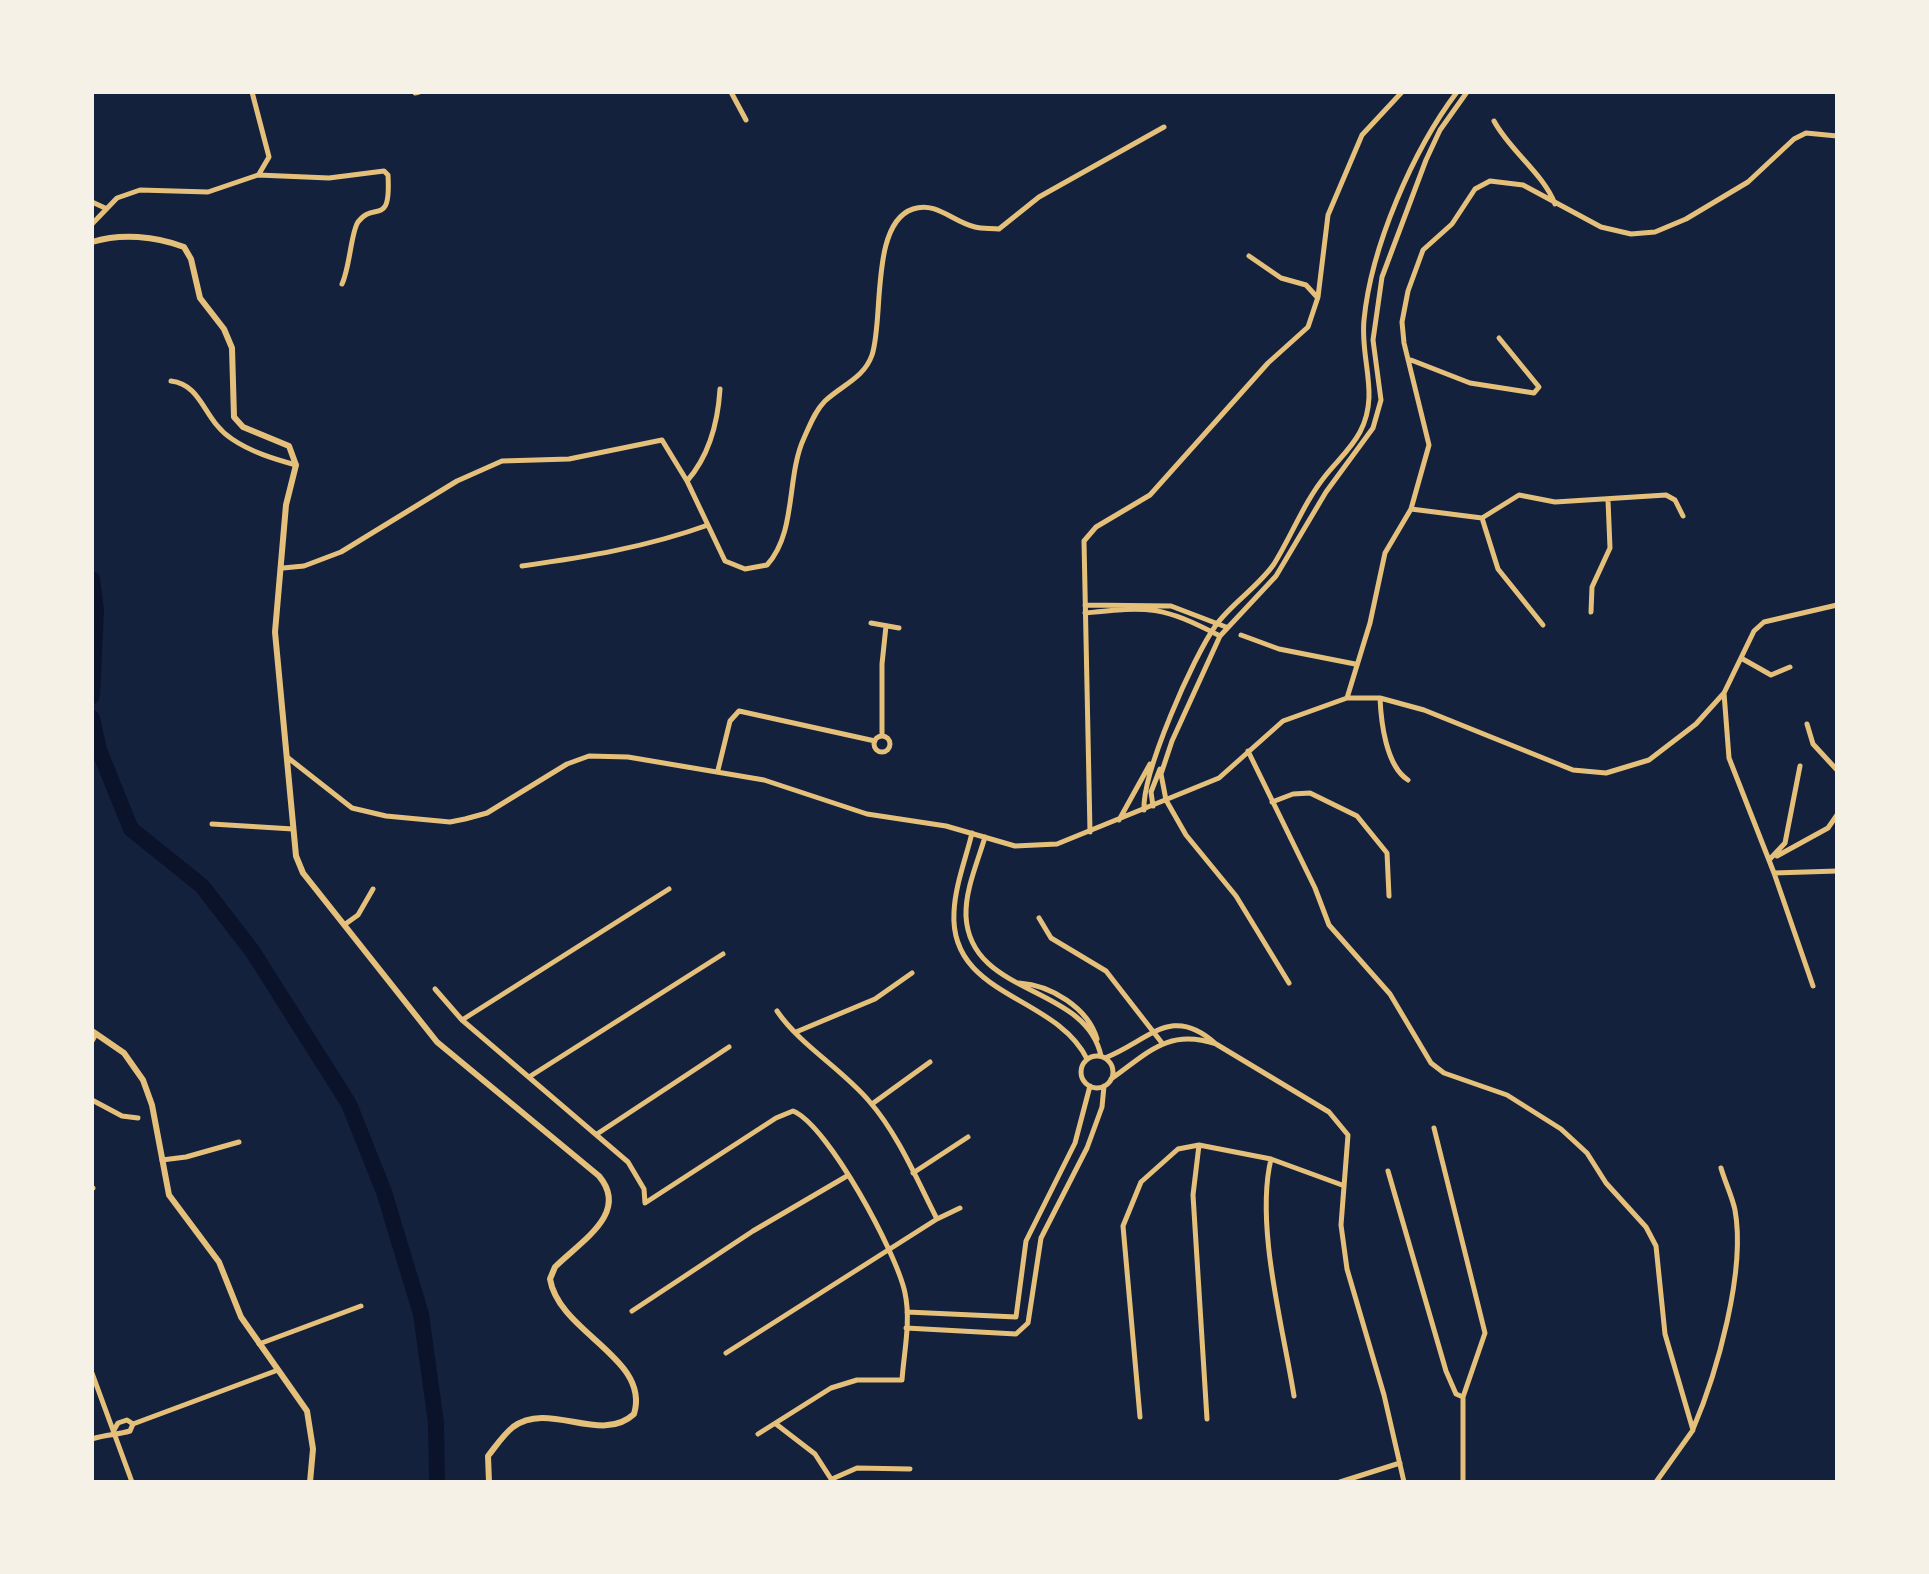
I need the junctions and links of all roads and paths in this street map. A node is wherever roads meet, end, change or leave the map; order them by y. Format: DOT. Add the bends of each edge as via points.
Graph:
graph roads {
  1 [pos="252,92"];
  2 [pos="731,92"];
  3 [pos="1402,92"];
  4 [pos="1457,92"];
  5 [pos="1467,92"];
  6 [pos="746,120"];
  7 [pos="1494,121"];
  8 [pos="1164,127"];
  9 [pos="1837,136"];
  10 [pos="258,175"];
  11 [pos="92,202"];
  12 [pos="1556,204"];
  13 [pos="105,208"];
  14 [pos="92,224"];
  15 [pos="92,242"];
  16 [pos="1249,256"];
  17 [pos="342,284"];
  18 [pos="1318,297"];
  19 [pos="1499,338"];
  20 [pos="1410,360"];
  21 [pos="171,381"];
  22 [pos="720,389"];
  23 [pos="296,465"];
  24 [pos="687,481"];
  25 [pos="1608,500"];
  26 [pos="1411,509"];
  27 [pos="1683,516"];
  28 [pos="1482,518"];
  29 [pos="708,525"];
  30 [pos="522,566"];
  31 [pos="283,568"];
  32 [pos="1085,605"];
  33 [pos="1837,605"];
  34 [pos="1591,612"];
  35 [pos="1085,613"];
  36 [pos="871,623"];
  37 [pos="1218,623"];
  38 [pos="1543,625"];
  39 [pos="886,626"];
  40 [pos="1226,627"];
  41 [pos="899,628"];
  42 [pos="1212,632"];
  43 [pos="1241,635"];
  44 [pos="1220,636"];
  45 [pos="1741,658"];
  46 [pos="1355,664"];
  47 [pos="1790,667"];
  48 [pos="1724,693"];
  49 [pos="1347,698"];
  50 [pos="1380,698"];
  51 [pos="1807,724"];
  52 [pos="882,736"];
  53 [pos="875,741"];
  54 [pos="1248,751"];
  55 [pos="1157,752"];
  56 [pos="1167,756"];
  57 [pos="287,757"];
  58 [pos="1800,766"];
  59 [pos="718,770"];
  60 [pos="1837,770"];
  61 [pos="1408,780"];
  62 [pos="1166,800"];
  63 [pos="1272,802"];
  64 [pos="1153,806"];
  65 [pos="1144,810"];
  66 [pos="1837,815"];
  67 [pos="1119,820"];
  68 [pos="212,824"];
  69 [pos="293,829"];
  70 [pos="1090,832"];
  71 [pos="972,833"];
  72 [pos="985,837"];
  73 [pos="1769,860"];
  74 [pos="1837,871"];
  75 [pos="1774,873"];
  76 [pos="373,889"];
  77 [pos="669,889"];
  78 [pos="1389,896"];
  79 [pos="1039,918"];
  80 [pos="343,926"];
  81 [pos="723,954"];
  82 [pos="912,973"];
  83 [pos="1289,983"];
  84 [pos="1813,986"];
  85 [pos="435,989"];
  86 [pos="777,1011"];
  87 [pos="462,1020"];
  88 [pos="1154,1031"];
  89 [pos="94,1032"];
  90 [pos="796,1032"];
  91 [pos="92,1041"];
  92 [pos="1162,1043"];
  93 [pos="1216,1044"];
  94 [pos="729,1047"];
  95 [pos="1103,1057"];
  96 [pos="1087,1059"];
  97 [pos="930,1062"];
  98 [pos="529,1077"];
  99 [pos="1111,1079"];
  100 [pos="1090,1086"];
  101 [pos="1104,1086"];
  102 [pos="92,1100"];
  103 [pos="872,1104"];
  104 [pos="138,1118"];
  105 [pos="1434,1128"];
  106 [pos="597,1134"];
  107 [pos="968,1137"];
  108 [pos="239,1142"];
  109 [pos="1199,1145"];
  110 [pos="1271,1159"];
  111 [pos="161,1160"];
  112 [pos="1721,1168"];
  113 [pos="1388,1171"];
  114 [pos="913,1173"];
  115 [pos="847,1176"];
  116 [pos="1342,1185"];
  117 [pos="960,1208"];
  118 [pos="937,1219"];
  119 [pos="889,1250"];
  120 [pos="361,1306"];
  121 [pos="632,1311"];
  122 [pos="907,1312"];
  123 [pos="906,1328"];
  124 [pos="258,1345"];
  125 [pos="726,1353"];
  126 [pos="279,1370"];
  127 [pos="92,1373"];
  128 [pos="1294,1396"];
  129 [pos="1463,1397"];
  130 [pos="1140,1417"];
  131 [pos="1207,1419"];
  132 [pos="776,1424"];
  133 [pos="1693,1430"];
  134 [pos="113,1431"];
  135 [pos="758,1434"];
  136 [pos="92,1439"];
  137 [pos="1400,1463"];
  138 [pos="910,1469"];
  139 [pos="832,1480"];
  140 [pos="132,1482"];
  141 [pos="310,1482"];
  142 [pos="489,1482"];
  143 [pos="1340,1482"];
  144 [pos="1404,1482"];
  145 [pos="1463,1482"];
  146 [pos="1656,1482"];
  1 -- 10 [label="street" via="269,157"];
  2 -- 6 [label="street"];
  3 -- 18 [label="street" via="1362,135 1328,215"];
  4 -- 37 [label="street" via="1417,157 1370,287 1363,338 1371,388 1367,417 1274,563"];
  5 -- 40 [label="street" via="1426,160 1382,277 1373,340 1381,400 1373,428 1326,492 1276,576"];
  7 -- 12 [label="street"];
  8 -- 29 [label="street" via="1039,197 999,229 975,227 929,206 910,209 895,221 883,259 872,354 860,375 825,401 809,426 781,546 760,567 734,567 725,561"];
  9 -- 12 [label="street" via="1806,133 1794,139 1748,182 1655,232 1631,234 1601,227"];
  10 -- 13 [label="street" via="208,192 140,190"];
  10 -- 17 [label="street" via="388,175 387,204 356,224"];
  11 -- 13 [label="street"];
  12 -- 20 [label="street" via="1523,185 1490,181 1475,189 1452,224 1423,250 1413,274 1402,322"];
  13 -- 14 [label="street"];
  15 -- 23 [label="street" via="115,236 184,247 200,298 232,348 234,417 243,427 289,446"];
  16 -- 18 [label="street" via="1281,278 1306,285"];
  18 -- 32 [label="street" via="1308,327 1268,363 1150,495 1096,527 1084,541"];
  19 -- 20 [label="street" via="1539,387 1534,393 1470,383"];
  20 -- 26 [label="street" via="1429,445"];
  21 -- 23 [label="street" via="194,390 208,418 231,439"];
  22 -- 24 [label="street" via="718,421"];
  23 -- 31 [label="street" via="286,505"];
  24 -- 29 [label="street"];
  24 -- 31 [label="street" via="662,440 569,459 502,461 457,481 341,552"];
  25 -- 27 [label="street" via="1666,495"];
  25 -- 28 [label="street" via="1555,502 1519,495"];
  25 -- 34 [label="street" via="1610,548 1592,587"];
  26 -- 28 [label="street"];
  26 -- 46 [label="street" via="1385,553"];
  28 -- 38 [label="street" via="1498,569"];
  29 -- 30 [label="street" via="605,554"];
  31 -- 57 [label="street" via="275,632"];
  32 -- 35 [label="street"];
  32 -- 37 [label="street" via="1171,606"];
  33 -- 45 [label="street" via="1764,622"];
  35 -- 42 [label="street" via="1166,611"];
  35 -- 70 [label="street"];
  36 -- 39 [label="street"];
  37 -- 40 [label="street"];
  37 -- 42 [label="street"];
  39 -- 41 [label="street"];
  39 -- 52 [label="street"];
  40 -- 44 [label="street"];
  42 -- 44 [label="street"];
  42 -- 55 [label="street"];
  43 -- 46 [label="street" via="1279,649"];
  44 -- 56 [label="street"];
  45 -- 47 [label="street" via="1771,675"];
  45 -- 48 [label="street"];
  46 -- 49 [label="street"];
  48 -- 50 [label="street" via="1696,724 1649,760 1606,773 1573,770"];
  48 -- 73 [label="street" via="1729,758"];
  49 -- 50 [label="street"];
  49 -- 54 [label="street" via="1283,721"];
  50 -- 61 [label="street" via="1391,755"];
  51 -- 60 [label="street" via="1813,744"];
  52 -- 53 [label="street"];
  52 -- 53 [label="street" via="890,742 886,751 878,750"];
  53 -- 59 [label="street" via="739,711 730,721"];
  54 -- 62 [label="street" via="1219,778"];
  54 -- 63 [label="street"];
  55 -- 65 [label="street" via="1144,791"];
  55 -- 67 [label="street"];
  56 -- 62 [label="street" via="1161,782"];
  56 -- 64 [label="street" via="1153,785"];
  57 -- 59 [label="street" via="352,808 450,822 487,813 589,756"];
  57 -- 69 [label="street"];
  58 -- 73 [label="street" via="1785,843"];
  59 -- 71 [label="street" via="867,814"];
  62 -- 64 [label="street"];
  62 -- 83 [label="street" via="1186,835 1236,896"];
  63 -- 78 [label="street" via="1310,793 1357,816 1387,853"];
  63 -- 133 [label="street" via="1329,925 1390,994 1431,1063 1444,1073 1507,1095 1561,1129 1646,1227 1656,1246 1665,1334"];
  64 -- 65 [label="street"];
  65 -- 67 [label="street"];
  66 -- 73 [label="street" via="1828,828"];
  67 -- 70 [label="street"];
  68 -- 69 [label="street"];
  69 -- 80 [label="street" via="303,873"];
  70 -- 72 [label="street" via="1057,844 1015,846"];
  71 -- 72 [label="street"];
  71 -- 96 [label="street" via="953,914 962,953 986,981 1060,1023"];
  72 -- 95 [label="street" via="967,906 967,925 980,956 1076,1016"];
  73 -- 75 [label="street"];
  74 -- 75 [label="street"];
  75 -- 84 [label="street"];
  76 -- 80 [label="street" via="358,915"];
  77 -- 87 [label="street"];
  79 -- 88 [label="street" via="1051,938 1106,971"];
  80 -- 142 [label="street" via="437,1042 599,1176 611,1194 610,1212 555,1267 550,1279 559,1304 632,1376 638,1401 634,1414 614,1425 547,1418 515,1426 488,1456"];
  81 -- 98 [label="street"];
  82 -- 90 [label="street" via="875,999"];
  85 -- 87 [label="street"];
  86 -- 90 [label="street"];
  87 -- 98 [label="street"];
  88 -- 92 [label="street"];
  88 -- 93 [label="street" via="1189,1025"];
  88 -- 95 [label="street" via="1133,1047"];
  89 -- 91 [label="street"];
  89 -- 111 [label="street" via="124,1053 143,1080"];
  90 -- 103 [label="street"];
  92 -- 93 [label="street" via="1178,1037"];
  92 -- 99 [label="street"];
  93 -- 116 [label="street" via="1343,1125 1349,1146"];
  94 -- 106 [label="street"];
  95 -- 96 [label="street"];
  95 -- 99 [label="street" via="1111,1065"];
  96 -- 100 [label="street" via="1081,1071"];
  97 -- 103 [label="street"];
  98 -- 106 [label="street"];
  99 -- 101 [label="street"];
  100 -- 101 [label="street"];
  100 -- 122 [label="street" via="1075,1143 1026,1241 1016,1317"];
  101 -- 123 [label="street" via="1087,1148 1037,1250 1028,1323 1016,1334"];
  102 -- 104 [label="street"];
  103 -- 114 [label="street"];
  105 -- 129 [label="street" via="1485,1333"];
  106 -- 115 [label="street" via="628,1162 644,1189 645,1203 793,1111 804,1115 826,1139"];
  107 -- 114 [label="street"];
  108 -- 111 [label="street"];
  109 -- 110 [label="street"];
  109 -- 130 [label="street" via="1178,1149 1141,1182 1123,1226"];
  109 -- 131 [label="street" via="1193,1195"];
  110 -- 116 [label="street"];
  110 -- 128 [label="street" via="1266,1220"];
  111 -- 124 [label="street" via="169,1195 219,1262"];
  112 -- 133 [label="street" via="1735,1210 1736,1260 1714,1380"];
  113 -- 129 [label="street" via="1446,1371 1456,1394"];
  114 -- 118 [label="street"];
  115 -- 119 [label="street"];
  115 -- 121 [label="street"];
  116 -- 137 [label="street" via="1347,1269"];
  117 -- 118 [label="street"];
  118 -- 119 [label="street"];
  119 -- 122 [label="street"];
  119 -- 125 [label="street"];
  120 -- 124 [label="street"];
  122 -- 123 [label="street"];
  123 -- 132 [label="street" via="902,1380 857,1380 831,1388"];
  124 -- 126 [label="street"];
  126 -- 134 [label="street" via="133,1424 130,1431"];
  126 -- 141 [label="street" via="307,1411 313,1449"];
  127 -- 134 [label="street"];
  129 -- 145 [label="street"];
  132 -- 135 [label="street"];
  132 -- 139 [label="street" via="815,1454"];
  133 -- 146 [label="street"];
  134 -- 136 [label="street"];
  134 -- 140 [label="street"];
  137 -- 143 [label="street"];
  137 -- 144 [label="street"];
  138 -- 139 [label="street" via="857,1468"];
}
